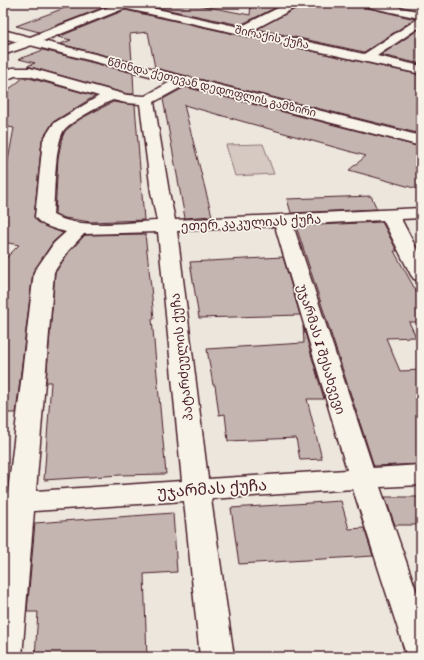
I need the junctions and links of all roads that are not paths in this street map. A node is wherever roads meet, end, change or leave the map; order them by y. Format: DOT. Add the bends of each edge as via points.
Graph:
graph roads {
  1 [pos="296,3"];
  2 [pos="364,3"];
  3 [pos="126,4"];
  4 [pos="421,15"];
  5 [pos="421,21"];
  6 [pos="241,31"];
  7 [pos="3,34"];
  8 [pos="31,41"];
  9 [pos="3,51"];
  10 [pos="366,58"];
  11 [pos="421,70"];
  12 [pos="3,77"];
  13 [pos="184,80"];
  14 [pos="113,95"];
  15 [pos="147,100"];
  16 [pos="421,141"];
  17 [pos="421,213"];
  18 [pos="390,215"];
  19 [pos="282,220"];
  20 [pos="167,226"];
  21 [pos="80,228"];
  22 [pos="421,275"];
  23 [pos="421,475"];
  24 [pos="363,478"];
  25 [pos="196,489"];
  26 [pos="12,502"];
  27 [pos="421,651"];
  28 [pos="6,657"];
  29 [pos="218,657"];
  1 -- 6 [label="street"];
  2 -- 4 [label="street"];
  3 -- 6 [label="street, შირაქის ქუჩა"];
  3 -- 8 [label="street"];
  5 -- 10 [label="street"];
  6 -- 10 [label="street, შირაქის ქუჩა"];
  7 -- 8 [label="street, წმინდა ქეთევან დედოფლის გამზირი"];
  8 -- 9 [label="street"];
  8 -- 13 [label="street, წმინდა ქეთევან დედოფლის გამზირი"];
  10 -- 11 [label="street, შირაქის ქუჩა"];
  12 -- 14 [label="street" via="12,72 30,72"];
  13 -- 15 [label="street"];
  13 -- 16 [label="street, წმინდა ქეთევან დედოფლის გამზირი"];
  14 -- 15 [label="street" via="126,99"];
  14 -- 21 [label="street, ეთერ კაკულიას ქუჩა" via="98,101 59,126 51,140 44,217 53,223"];
  15 -- 20 [label="street, პატარძეულის ქუჩა"];
  17 -- 18 [label="street, ეთერ კაკულიას ქუჩა"];
  18 -- 19 [label="street, ეთერ კაკულიას ქუჩა"];
  18 -- 22 [label="street"];
  19 -- 20 [label="street, ეთერ კაკულიას ქუჩა"];
  19 -- 24 [label="street, უჯარმას I შესახვევი"];
  20 -- 21 [label="street, ეთერ კაკულიას ქუჩა"];
  20 -- 25 [label="street, პატარძეულის ქუჩა"];
  21 -- 26 [label="street" via="61,247 44,272"];
  23 -- 24 [label="street, უჯარმას ქუჩა"];
  24 -- 25 [label="street, უჯარმას ქუჩა"];
  24 -- 27 [label="street, უჯარმას I შესახვევი"];
  25 -- 26 [label="street, უჯარმას ქუჩა"];
  25 -- 29 [label="street, პატარძეულის ქუჩა"];
  26 -- 28 [label="street"];
}
